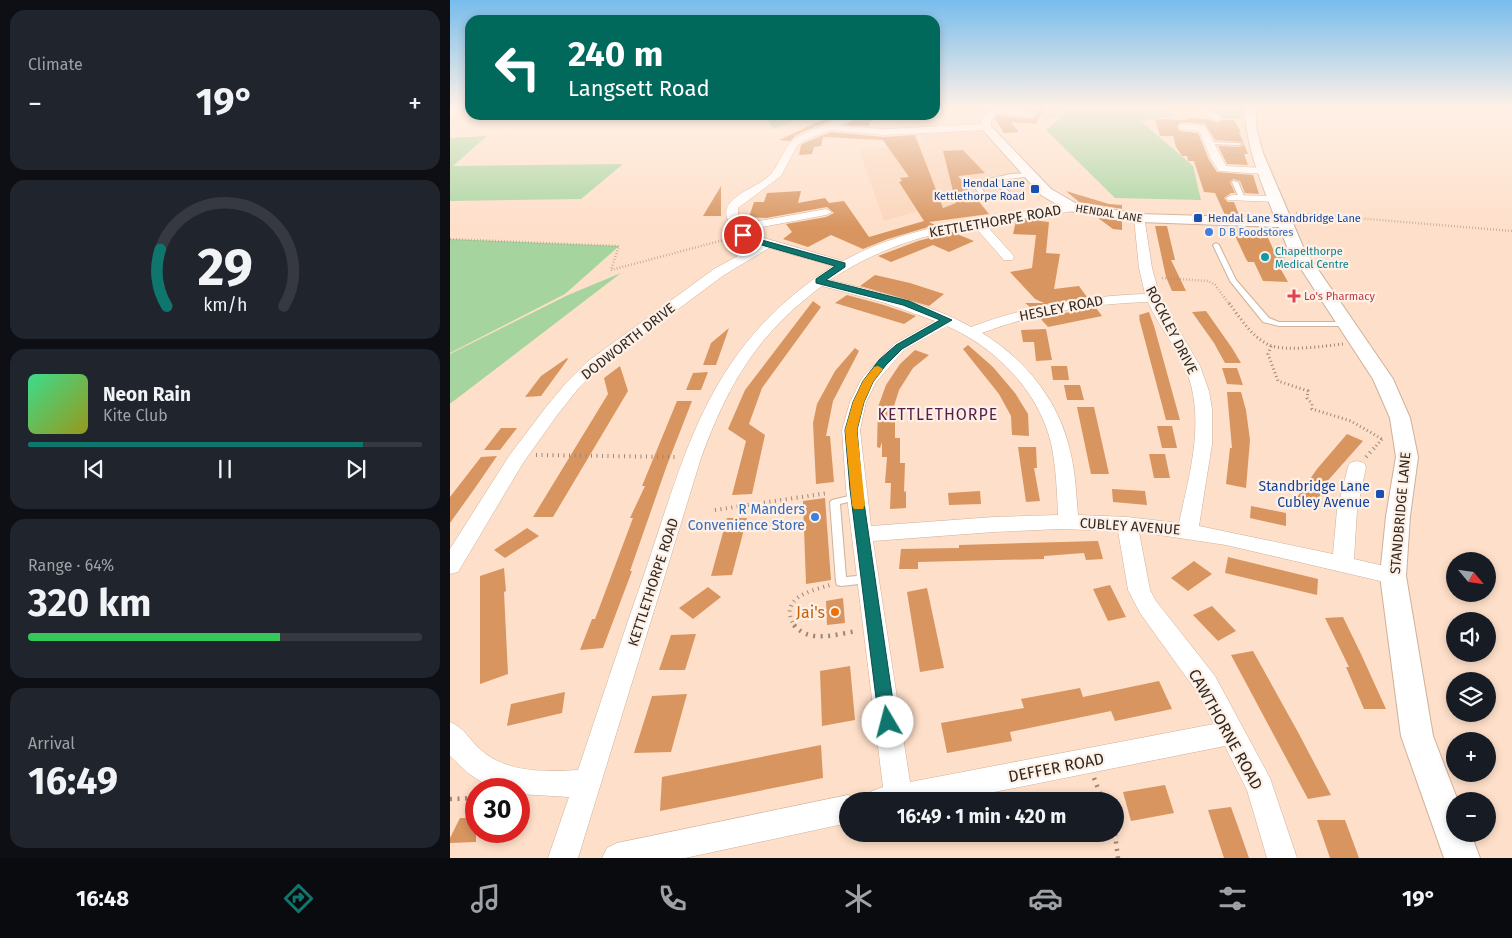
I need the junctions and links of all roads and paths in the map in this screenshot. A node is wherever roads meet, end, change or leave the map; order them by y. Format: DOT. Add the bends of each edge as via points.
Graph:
graph roads {
  1 [pos="790,148"];
  2 [pos="1007,148"];
  3 [pos="1211,148"];
  4 [pos="1257,148"];
  5 [pos="1214,155"];
  6 [pos="1259,156"];
  7 [pos="1264,171"];
  8 [pos="1032,175"];
  9 [pos="995,180"];
  10 [pos="1235,182"];
  11 [pos="1008,193"];
  12 [pos="985,197"];
  13 [pos="1240,198"];
  14 [pos="1275,199"];
  15 [pos="1073,208"];
  16 [pos="1250,209"];
  17 [pos="826,212"];
  18 [pos="1140,218"];
  19 [pos="1282,218"];
  20 [pos="976,222"];
  21 [pos="740,232"];
  22 [pos="1512,232"];
  23 [pos="450,239"];
  24 [pos="768,244"];
  25 [pos="1216,245"];
  26 [pos="1023,254"];
  27 [pos="1008,257"];
  28 [pos="995,260"];
  29 [pos="842,265"];
  30 [pos="819,281"];
  31 [pos="1153,298"];
  32 [pos="947,320"];
  33 [pos="1345,324"];
  34 [pos="972,332"];
  35 [pos="1271,346"];
  36 [pos="1400,418"];
  37 [pos="1382,439"];
  38 [pos="520,455"];
  39 [pos="692,458"];
  40 [pos="1357,467"];
  41 [pos="856,493"];
  42 [pos="715,510"];
  43 [pos="1069,522"];
  44 [pos="1127,524"];
  45 [pos="1188,530"];
  46 [pos="862,534"];
  47 [pos="1343,565"];
  48 [pos="450,566"];
  49 [pos="1393,576"];
  50 [pos="868,579"];
  51 [pos="841,582"];
  52 [pos="875,628"];
  53 [pos="1231,733"];
  54 [pos="450,734"];
  55 [pos="588,783"];
  56 [pos="889,792"];
  57 [pos="931,792"];
  58 [pos="465,799"];
  59 [pos="450,800"];
  60 [pos="839,811"];
  61 [pos="1116,842"];
  62 [pos="563,858"];
  63 [pos="617,858"];
  64 [pos="1118,858"];
  65 [pos="1282,858"];
  66 [pos="1462,858"];
  1 -- 21 [label="street" via="781,168 771,180 738,200 732,208 732,217"];
  2 -- 8 [label="street, HENDAL LANE"];
  3 -- 5 [label="street"];
  4 -- 6 [label="street, STANDBRIDGE LANE"];
  5 -- 6 [label="path"];
  5 -- 7 [label="street" via="1223,169"];
  6 -- 7 [label="street, STANDBRIDGE LANE"];
  7 -- 14 [label="street, STANDBRIDGE LANE"];
  8 -- 9 [label="lane"];
  8 -- 15 [label="street, HENDAL LANE" via="1046,192"];
  9 -- 11 [label="lane"];
  9 -- 12 [label="lane" via="974,183"];
  10 -- 13 [label="lane"];
  13 -- 14 [label="street"];
  13 -- 16 [label="street"];
  14 -- 19 [label="street, STANDBRIDGE LANE"];
  15 -- 18 [label="street, HENDAL LANE"];
  15 -- 20 [label="street, KETTLETHORPE ROAD"];
  17 -- 21 [label="street"];
  18 -- 19 [label="street, HENDAL LANE"];
  18 -- 31 [label="street, ROCKLEY DRIVE" via="1146,274"];
  19 -- 22 [label="path" via="1322,214"];
  19 -- 33 [label="street, STANDBRIDGE LANE" via="1296,249"];
  20 -- 27 [label="street"];
  20 -- 29 [label="street, KETTLETHORPE ROAD" via="910,237"];
  21 -- 23 [label="path" via="610,270 619,246"];
  21 -- 24 [label="street"];
  24 -- 29 [label="street"];
  24 -- 38 [label="street, DODWORTH DRIVE" via="719,272 594,365 558,401"];
  25 -- 33 [label="lane" via="1233,282 1266,320 1278,324"];
  26 -- 27 [label="street"];
  27 -- 28 [label="street"];
  29 -- 30 [label="street, KETTLETHORPE ROAD"];
  30 -- 32 [label="street" via="906,303"];
  30 -- 39 [label="street, KETTLETHORPE ROAD" via="780,314 730,373"];
  31 -- 34 [label="street, HESLEY ROAD" via="1067,304 1034,311"];
  31 -- 45 [label="street, ROCKLEY DRIVE" via="1190,361 1201,390 1205,426 1202,460"];
  32 -- 34 [label="street"];
  32 -- 41 [label="street" via="899,347 868,381 858,402 851,430"];
  33 -- 36 [label="street, STANDBRIDGE LANE" via="1383,379"];
  34 -- 43 [label="street" via="1025,377 1041,401 1056,431"];
  35 -- 37 [label="path" via="1268,354 1278,380 1308,391 1312,409 1351,421"];
  36 -- 37 [label="path"];
  36 -- 49 [label="street, STANDBRIDGE LANE" via="1407,457"];
  37 -- 40 [label="path"];
  38 -- 39 [label="path"];
  38 -- 48 [label="street, DODWORTH DRIVE"];
  39 -- 55 [label="street, KETTLETHORPE ROAD"];
  40 -- 47 [label="street" via="1354,513"];
  41 -- 42 [label="path"];
  41 -- 46 [label="street"];
  41 -- 51 [label="lane" via="835,502"];
  43 -- 44 [label="street, CUBLEY AVENUE"];
  43 -- 46 [label="street, CUBLEY AVENUE"];
  44 -- 45 [label="street, CUBLEY AVENUE"];
  44 -- 53 [label="street, CAWTHORNE ROAD" via="1139,590 1148,607 1206,684"];
  45 -- 47 [label="street, CUBLEY AVENUE"];
  46 -- 50 [label="street"];
  47 -- 49 [label="street, CUBLEY AVENUE"];
  49 -- 66 [label="street, STANDBRIDGE LANE" via="1417,736"];
  50 -- 51 [label="lane"];
  50 -- 52 [label="street"];
  51 -- 52 [label="path" via="801,595 790,613 791,623 799,632 814,636"];
  52 -- 56 [label="street"];
  53 -- 57 [label="street, DEFFER ROAD"];
  53 -- 65 [label="street, CAWTHORNE ROAD" via="1260,787"];
  54 -- 55 [label="street" via="470,760 492,773 523,784"];
  55 -- 62 [label="street, KETTLETHORPE ROAD"];
  58 -- 59 [label="path"];
  60 -- 63 [label="street"];
  61 -- 64 [label="path"];
}
